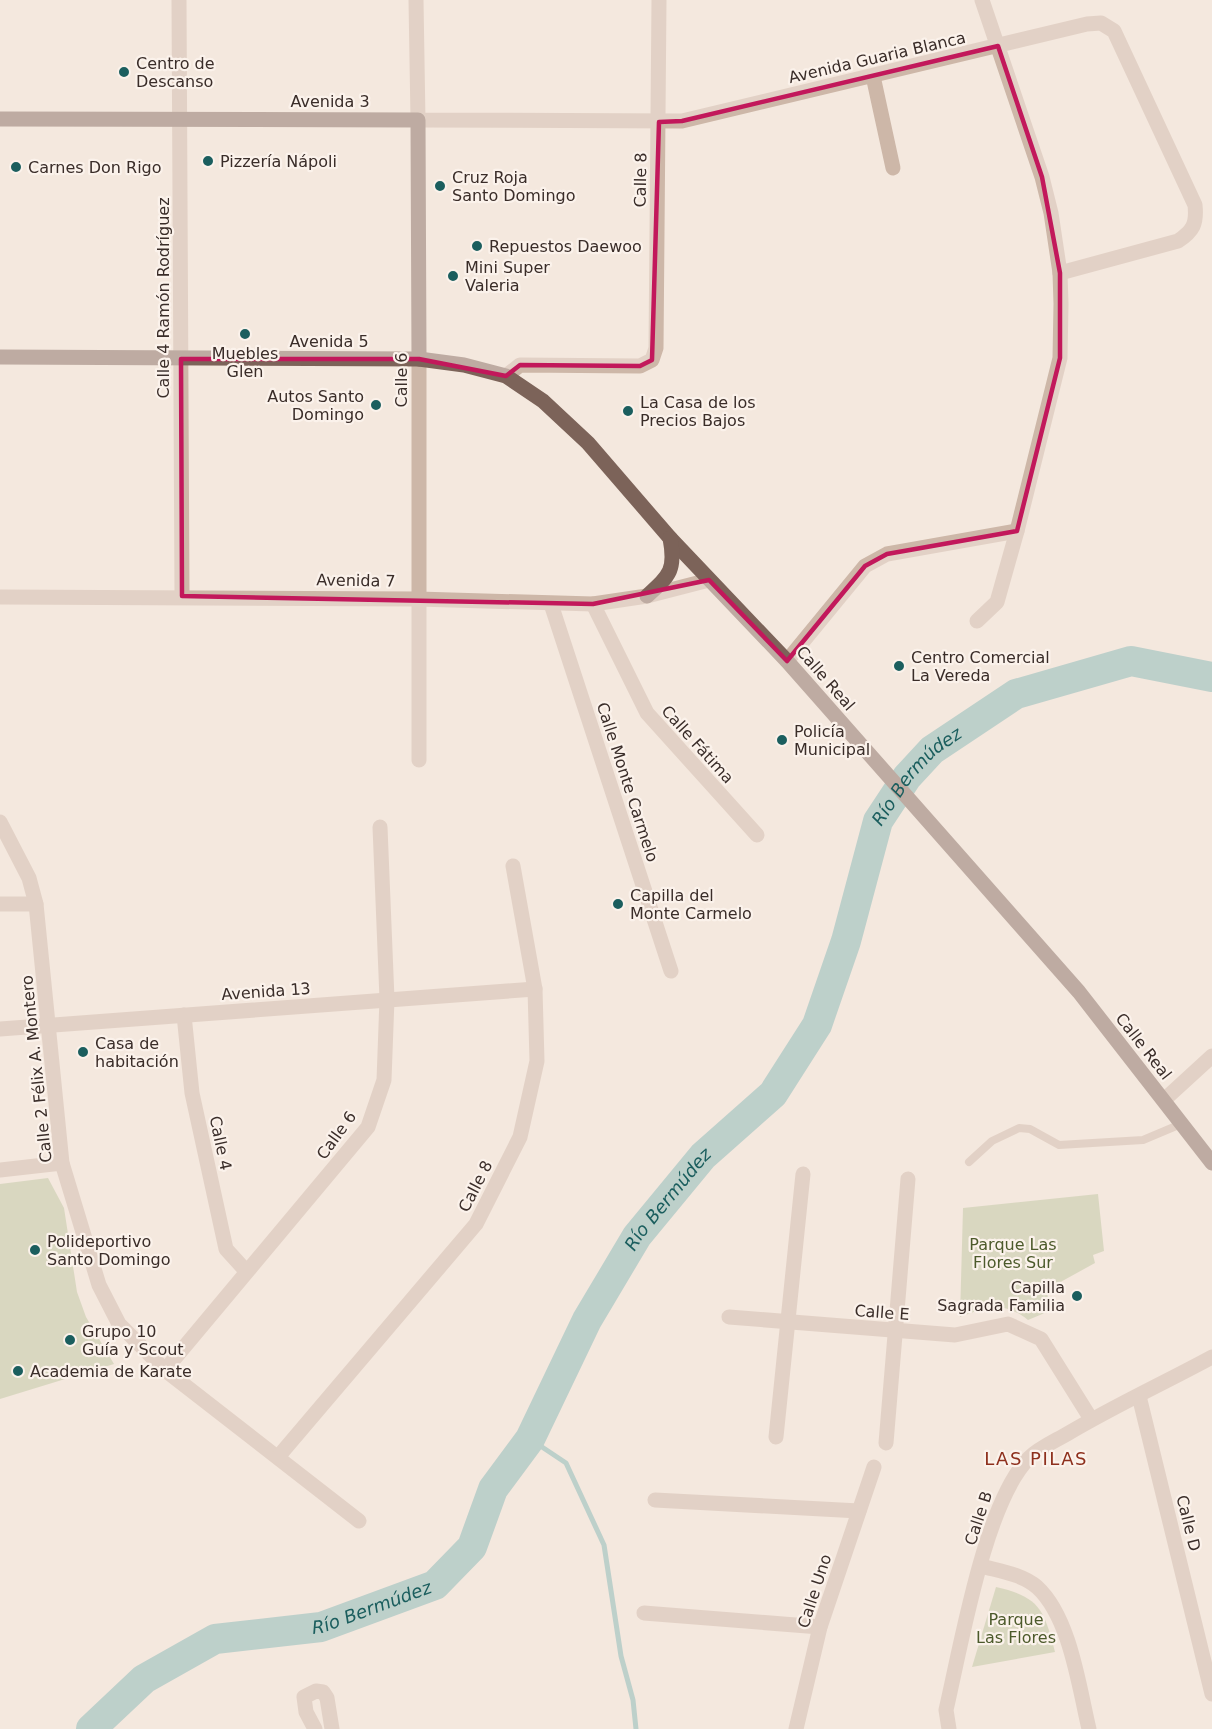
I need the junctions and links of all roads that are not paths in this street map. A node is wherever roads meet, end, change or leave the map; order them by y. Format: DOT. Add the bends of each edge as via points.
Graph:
graph roads {
  1 [pos="180,0"];
  2 [pos="416,0"];
  3 [pos="659,0"];
  4 [pos="982,0"];
  5 [pos="998,46"];
  6 [pos="873,76"];
  7 [pos="181,118"];
  8 [pos="0,119"];
  9 [pos="418,120"];
  10 [pos="659,122"];
  11 [pos="892,168"];
  12 [pos="1060,273"];
  13 [pos="0,357"];
  14 [pos="181,359"];
  15 [pos="419,359"];
  16 [pos="506,376"];
  17 [pos="1017,531"];
  18 [pos="670,538"];
  19 [pos="709,580"];
  20 [pos="182,596"];
  21 [pos="647,596"];
  22 [pos="0,597"];
  23 [pos="418,599"];
  24 [pos="551,604"];
  25 [pos="593,604"];
  26 [pos="977,621"];
  27 [pos="787,661"];
  28 [pos="419,760"];
  29 [pos="0,822"];
  30 [pos="380,827"];
  31 [pos="757,835"];
  32 [pos="513,866"];
  33 [pos="0,904"];
  34 [pos="36,904"];
  35 [pos="671,971"];
  36 [pos="535,989"];
  37 [pos="387,999"];
  38 [pos="184,1015"];
  39 [pos="47,1026"];
  40 [pos="0,1029"];
  41 [pos="1212,1056"];
  42 [pos="1164,1100"];
  43 [pos="1181,1124"];
  44 [pos="62,1162"];
  45 [pos="969,1162"];
  46 [pos="1212,1163"];
  47 [pos="0,1170"];
  48 [pos="803,1174"];
  49 [pos="908,1179"];
  50 [pos="246,1271"];
  51 [pos="729,1317"];
  52 [pos="789,1322"];
  53 [pos="895,1332"];
  54 [pos="1212,1358"];
  55 [pos="165,1370"];
  56 [pos="1139,1396"];
  57 [pos="1091,1419"];
  58 [pos="776,1437"];
  59 [pos="886,1443"];
  60 [pos="278,1457"];
  61 [pos="874,1467"];
  62 [pos="655,1500"];
  63 [pos="859,1511"];
  64 [pos="359,1521"];
  65 [pos="981,1566"];
  66 [pos="644,1613"];
  67 [pos="820,1627"];
  68 [pos="1212,1694"];
  69 [pos="315,1729"];
  70 [pos="332,1729"];
  71 [pos="796,1729"];
  72 [pos="949,1729"];
  73 [pos="1089,1729"];
  1 -- 7 [label="street, Calle 4 Ramón Rodríguez"];
  2 -- 9 [label="street, Calle 6"];
  3 -- 10 [label="street, Calle 8"];
  4 -- 5 [label="street"];
  5 -- 6 [label="street, Avenida Guaria Blanca"];
  5 -- 12 [label="street" via="1042,177"];
  5 -- 12 [label="street, Avenida Guaria Blanca" via="1087,24 1101,23 1114,31 1196,206 1192,231 1178,241"];
  6 -- 10 [label="street, Avenida Guaria Blanca" via="682,121"];
  6 -- 11 [label="street"];
  7 -- 8 [label="main road, Avenida 3"];
  7 -- 9 [label="main road, Avenida 3"];
  7 -- 14 [label="street, Calle 4 Ramón Rodríguez"];
  9 -- 10 [label="street, Avenida 3"];
  9 -- 15 [label="main road, Calle 6"];
  10 -- 16 [label="street, Calle 8" via="656,348 652,360 640,366 520,365"];
  12 -- 17 [label="street" via="1060,357"];
  13 -- 14 [label="main road, Avenida 5"];
  14 -- 15 [label="main road, Avenida 5"];
  14 -- 20 [label="street, Calle 4 Ramón Rodríguez"];
  15 -- 16 [label="main road, Avenida 5"];
  15 -- 23 [label="street, Calle 6"];
  16 -- 18 [label="main road, Calle Real" via="543,401 588,443"];
  17 -- 26 [label="street" via="997,602"];
  17 -- 27 [label="street" via="887,554 865,566"];
  18 -- 19 [label="main road, Calle Real"];
  18 -- 21 [label="main road" via="671,570"];
  19 -- 21 [label="street, Avenida 7"];
  19 -- 27 [label="main road, Calle Real"];
  20 -- 22 [label="street, Avenida 7"];
  20 -- 23 [label="street, Avenida 7"];
  21 -- 25 [label="street, Avenida 7"];
  23 -- 24 [label="street, Avenida 7"];
  23 -- 28 [label="street, Calle 6"];
  24 -- 25 [label="street, Avenida 7"];
  24 -- 35 [label="street, Calle Monte Carmelo"];
  25 -- 31 [label="street, Calle Fátima" via="647,713"];
  27 -- 42 [label="main road, Calle Real" via="1079,992"];
  29 -- 34 [label="street, Calle 2 Félix A. Montero" via="28,878"];
  30 -- 37 [label="street, Calle 6"];
  32 -- 36 [label="street, Calle 8"];
  33 -- 34 [label="street"];
  34 -- 39 [label="street, Calle 2 Félix A. Montero"];
  36 -- 37 [label="street, Avenida 13"];
  36 -- 60 [label="street, Calle 8" via="537,1061 520,1137 476,1224"];
  37 -- 38 [label="street, Avenida 13"];
  37 -- 50 [label="street, Calle 6" via="384,1080 368,1127"];
  38 -- 39 [label="street, Avenida 13"];
  38 -- 50 [label="street, Calle 4" via="192,1093 226,1249"];
  39 -- 40 [label="street, Avenida 13"];
  39 -- 44 [label="street, Calle 2 Félix A. Montero"];
  41 -- 42 [label="street"];
  42 -- 43 [label="main road, Calle Real"];
  43 -- 45 [label="lane" via="1143,1140 1059,1145 1030,1129 1019,1128 992,1141"];
  43 -- 46 [label="main road, Calle Real"];
  44 -- 47 [label="street"];
  44 -- 55 [label="street, Calle 2 Félix A. Montero" via="99,1286 119,1324"];
  48 -- 52 [label="street"];
  49 -- 53 [label="street"];
  50 -- 55 [label="street, Calle 6"];
  51 -- 52 [label="street, Calle E"];
  52 -- 53 [label="street, Calle E"];
  52 -- 58 [label="street"];
  53 -- 57 [label="street, Calle E" via="955,1335 1008,1324 1024,1329 1041,1339"];
  53 -- 59 [label="street"];
  54 -- 56 [label="street, Calle B"];
  55 -- 60 [label="street, Calle 2 Félix A. Montero"];
  56 -- 57 [label="street, Calle B"];
  56 -- 68 [label="street, Calle D"];
  57 -- 65 [label="street, Calle B" via="1031,1456 1013,1476"];
  60 -- 64 [label="street, Calle 2 Félix A. Montero"];
  61 -- 63 [label="street, Calle Uno"];
  62 -- 63 [label="street"];
  63 -- 67 [label="street, Calle Uno"];
  65 -- 72 [label="street, Calle B" via="946,1710"];
  65 -- 73 [label="street" via="1015,1575 1036,1586 1053,1606 1065,1636"];
  66 -- 67 [label="street"];
  67 -- 71 [label="street, Calle Uno"];
  69 -- 70 [label="street" via="303,1704 304,1697 316,1690 327,1698"];
}
